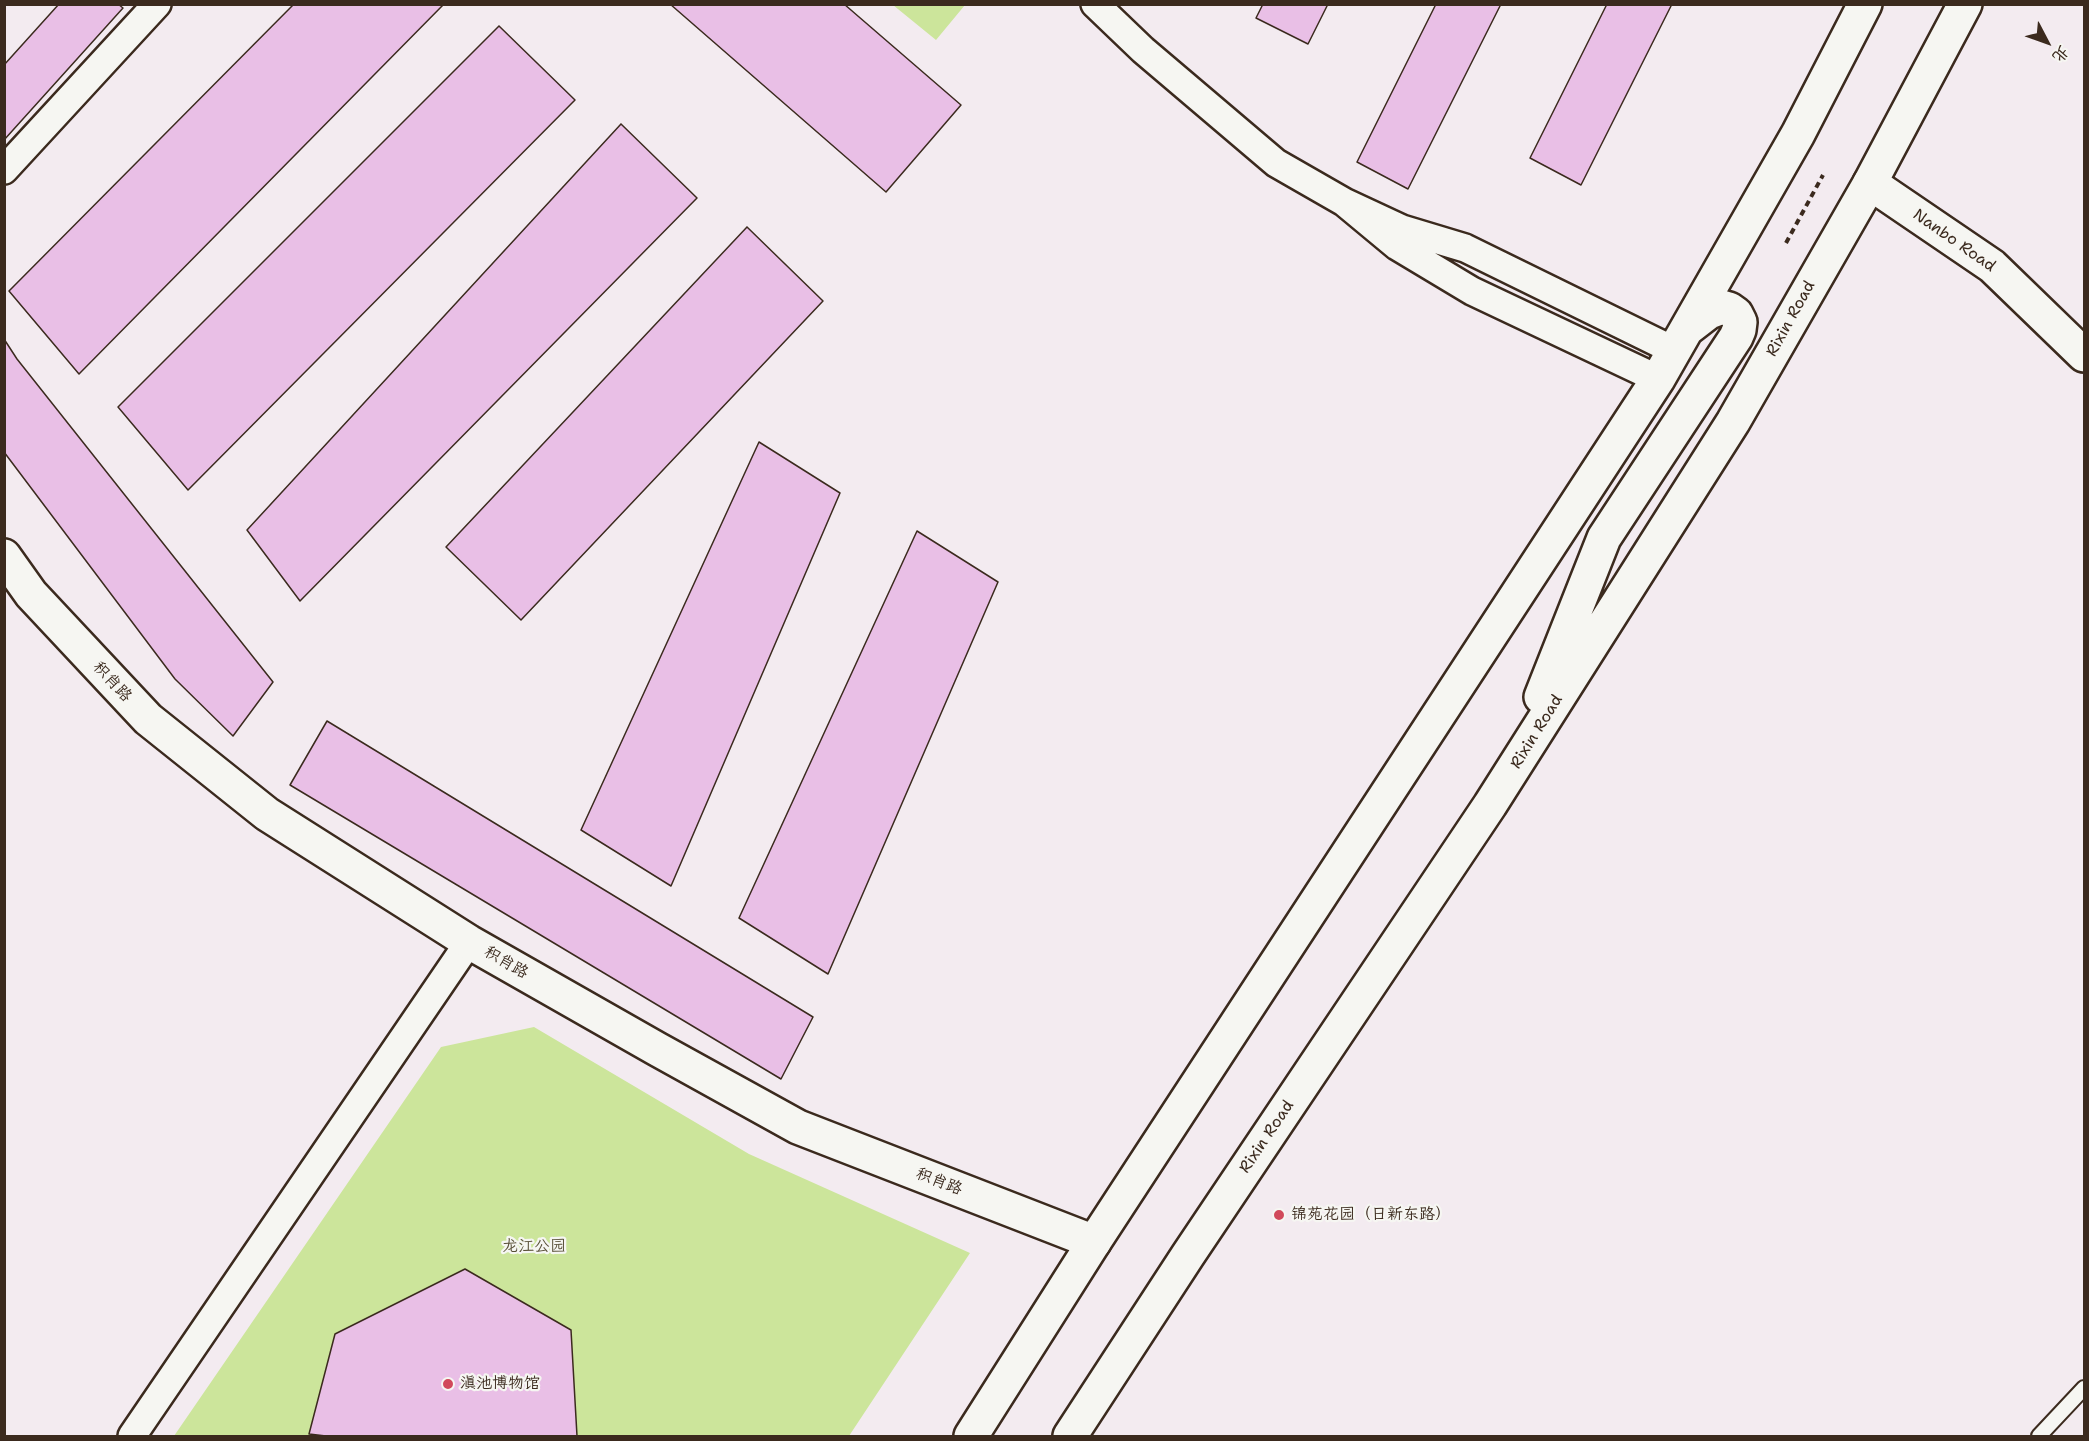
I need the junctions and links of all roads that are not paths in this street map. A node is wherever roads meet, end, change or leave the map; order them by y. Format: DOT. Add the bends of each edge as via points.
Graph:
graph roads {
  1 [pos="157,4"];
  2 [pos="1095,4"];
  3 [pos="1865,4"];
  4 [pos="1965,4"];
  5 [pos="4,170"];
  6 [pos="1870,183"];
  7 [pos="1344,202"];
  8 [pos="1681,340"];
  9 [pos="2085,355"];
  10 [pos="1658,379"];
  11 [pos="4,556"];
  12 [pos="1512,771"];
  13 [pos="469,942"];
  14 [pos="1094,1242"];
  15 [pos="2085,1388"];
  16 [pos="132,1437"];
  17 [pos="971,1437"];
  18 [pos="1070,1437"];
  19 [pos="2039,1437"];
  1 -- 5 [label="street"];
  2 -- 7 [label="street" via="1276,164"];
  3 -- 8 [label="main road" via="1798,134"];
  4 -- 6 [label="main road, Rixin Road"];
  6 -- 9 [label="main road, Nanbo Road" via="1992,266"];
  6 -- 12 [label="main road, Rixin Road" via="1733,422"];
  7 -- 8 [label="street" via="1402,229 1465,248"];
  7 -- 10 [label="street" via="1397,246 1472,291"];
  8 -- 10 [label="main road"];
  8 -- 12 [label="main road" via="1709,312 1722,307 1736,314 1740,321 1736,337 1604,538"];
  10 -- 14 [label="main road"];
  11 -- 13 [label="main road, 积肖路" via="31,594 148,720 267,814"];
  12 -- 18 [label="main road, Rixin Road"];
  13 -- 14 [label="main road, 积肖路" via="798,1127"];
  13 -- 16 [label="street"];
  14 -- 17 [label="main road"];
  15 -- 19 [label="lane"];
}
